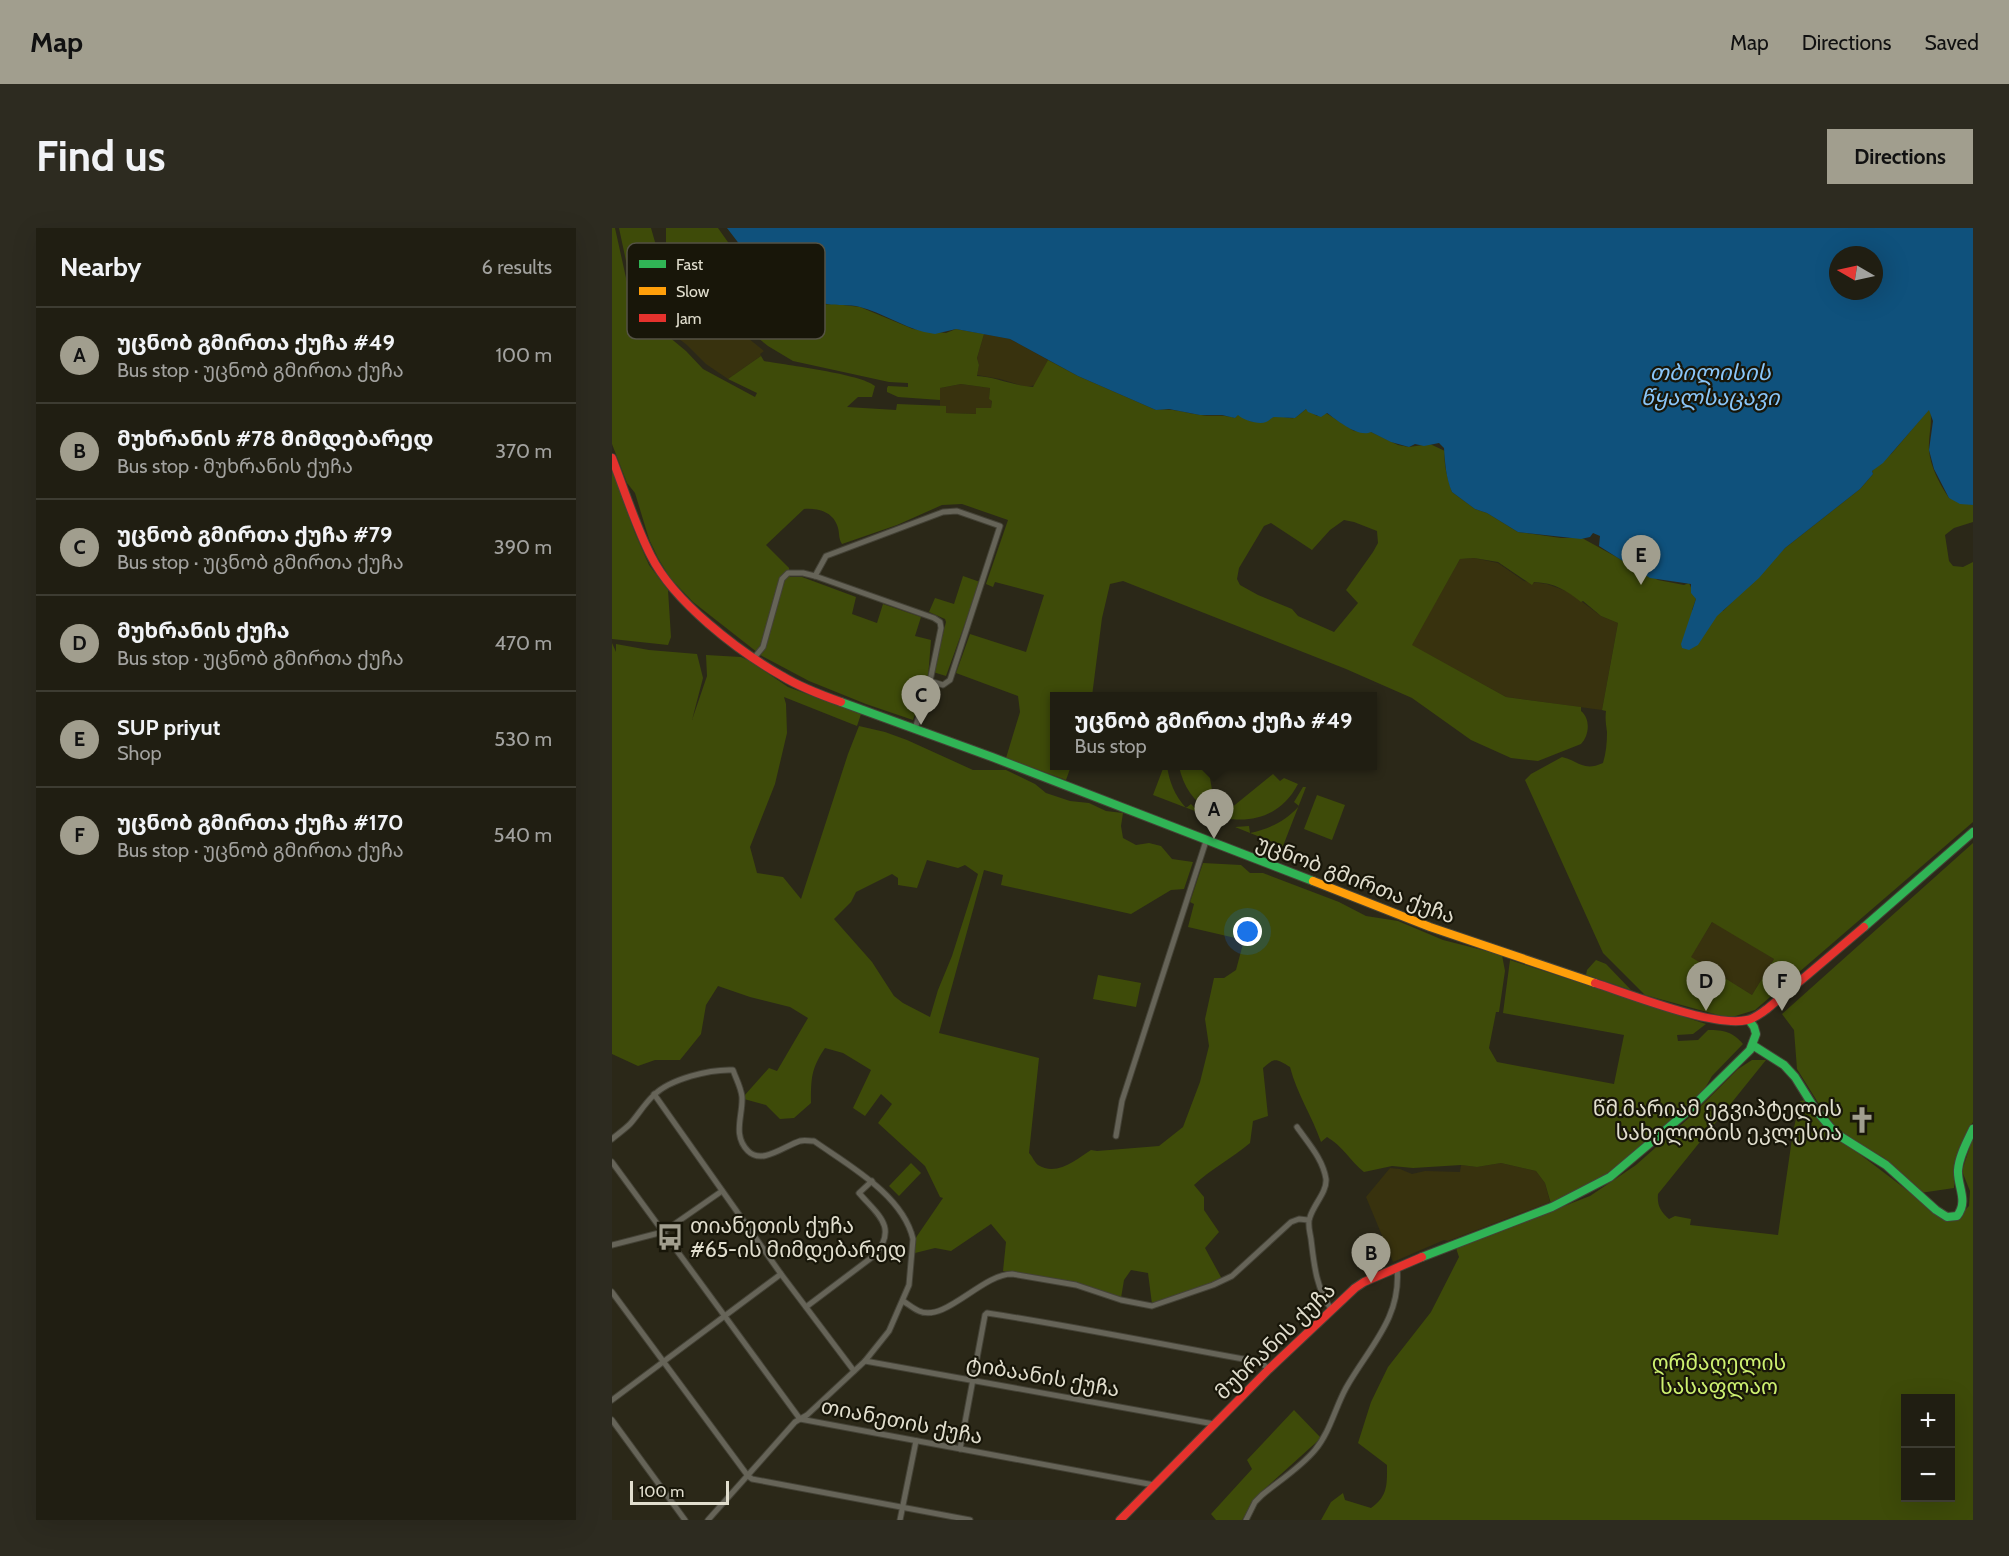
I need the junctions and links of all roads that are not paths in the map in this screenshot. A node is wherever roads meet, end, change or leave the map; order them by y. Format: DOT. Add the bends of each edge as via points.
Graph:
graph roads {
  1 [pos="612,458"];
  2 [pos="815,576"];
  3 [pos="754,658"];
  4 [pos="930,681"];
  5 [pos="915,729"];
  6 [pos="1973,832"];
  7 [pos="1206,841"];
  8 [pos="1749,1020"];
  9 [pos="1754,1046"];
  10 [pos="654,1094"];
  11 [pos="1297,1127"];
  12 [pos="1973,1129"];
  13 [pos="1116,1136"];
  14 [pos="612,1139"];
  15 [pos="612,1162"];
  16 [pos="615,1171"];
  17 [pos="872,1181"];
  18 [pos="722,1191"];
  19 [pos="1308,1220"];
  20 [pos="663,1232"];
  21 [pos="612,1245"];
  22 [pos="1397,1267"];
  23 [pos="781,1274"];
  24 [pos="612,1292"];
  25 [pos="903,1301"];
  26 [pos="806,1307"];
  27 [pos="1332,1309"];
  28 [pos="725,1315"];
  29 [pos="865,1361"];
  30 [pos="663,1362"];
  31 [pos="1269,1369"];
  32 [pos="854,1371"];
  33 [pos="973,1379"];
  34 [pos="612,1401"];
  35 [pos="800,1419"];
  36 [pos="612,1420"];
  37 [pos="1216,1425"];
  38 [pos="916,1441"];
  39 [pos="960,1449"];
  40 [pos="748,1476"];
  41 [pos="1154,1485"];
  42 [pos="903,1507"];
  43 [pos="685,1520"];
  44 [pos="708,1520"];
  45 [pos="900,1520"];
  46 [pos="970,1520"];
  47 [pos="1120,1520"];
  48 [pos="1246,1520"];
  1 -- 3 [label="main road, უცნობ გმირთა ქუჩა" via="651,557 671,586 710,625"];
  2 -- 3 [label="street" via="788,573 782,579 763,647"];
  2 -- 4 [label="street" via="938,620 941,628"];
  2 -- 4 [label="street" via="826,556 943,512 998,524 950,680 944,685"];
  3 -- 5 [label="main road, უცნობ გმირთა ქუჩა" via="817,693"];
  4 -- 5 [label="street"];
  5 -- 7 [label="main road, უცნობ გმირთა ქუჩა"];
  6 -- 8 [label="main road" via="1784,997"];
  7 -- 8 [label="main road, უცნობ გმირთა ქუჩა" via="1430,927 1683,1012 1734,1022"];
  7 -- 13 [label="street" via="1122,1101"];
  8 -- 9 [label="main road" via="1757,1032"];
  9 -- 12 [label="main road" via="1784,1065 1835,1133 1886,1165 1947,1216 1962,1212 1958,1169"];
  9 -- 22 [label="main road, მუხრანის ქუჩა" via="1688,1111 1610,1177 1552,1207"];
  10 -- 14 [label="street"];
  10 -- 17 [label="street" via="703,1073 733,1070 742,1098 739,1134 742,1145 751,1154 764,1156 802,1140 814,1141"];
  10 -- 18 [label="street"];
  11 -- 19 [label="street" via="1319,1158 1326,1180"];
  15 -- 16 [label="street, თიანეთის ქუჩა"];
  16 -- 20 [label="street, თიანეთის ქუჩა"];
  17 -- 25 [label="street" via="891,1199 911,1231 911,1272"];
  17 -- 26 [label="street" via="859,1193 885,1225 882,1247"];
  18 -- 20 [label="street"];
  18 -- 23 [label="street"];
  19 -- 25 [label="street" via="1291,1222 1232,1276 1152,1306 1076,1285 1012,1274 984,1283 931,1314"];
  19 -- 27 [label="street" via="1313,1265"];
  20 -- 21 [label="street"];
  20 -- 28 [label="street, თიანეთის ქუჩა"];
  22 -- 27 [label="main road, მუხრანის ქუჩა" via="1364,1282"];
  22 -- 48 [label="street" via="1396,1301 1386,1327 1347,1386 1323,1439 1262,1495"];
  23 -- 26 [label="street"];
  23 -- 28 [label="street"];
  24 -- 30 [label="street"];
  25 -- 29 [label="street" via="889,1331"];
  26 -- 32 [label="street"];
  27 -- 31 [label="main road, მუხრანის ქუჩა"];
  28 -- 30 [label="street"];
  28 -- 35 [label="street, თიანეთის ქუჩა"];
  29 -- 32 [label="street"];
  29 -- 33 [label="street, ტიბაანის ქუჩა"];
  30 -- 34 [label="street"];
  30 -- 40 [label="street"];
  31 -- 33 [label="street" via="1260,1362 987,1313"];
  31 -- 37 [label="main road, მუხრანის ქუჩა"];
  32 -- 35 [label="street"];
  33 -- 37 [label="street, ტიბაანის ქუჩა"];
  33 -- 39 [label="street"];
  35 -- 38 [label="street, თიანეთის ქუჩა"];
  35 -- 40 [label="street"];
  36 -- 43 [label="street"];
  37 -- 41 [label="main road, მუხრანის ქუჩა"];
  38 -- 39 [label="street, თიანეთის ქუჩა"];
  38 -- 42 [label="street"];
  39 -- 41 [label="street, თიანეთის ქუჩა"];
  40 -- 42 [label="street"];
  40 -- 44 [label="street"];
  41 -- 47 [label="main road, მუხრანის ქუჩა"];
  42 -- 45 [label="street"];
  42 -- 46 [label="street"];
}
